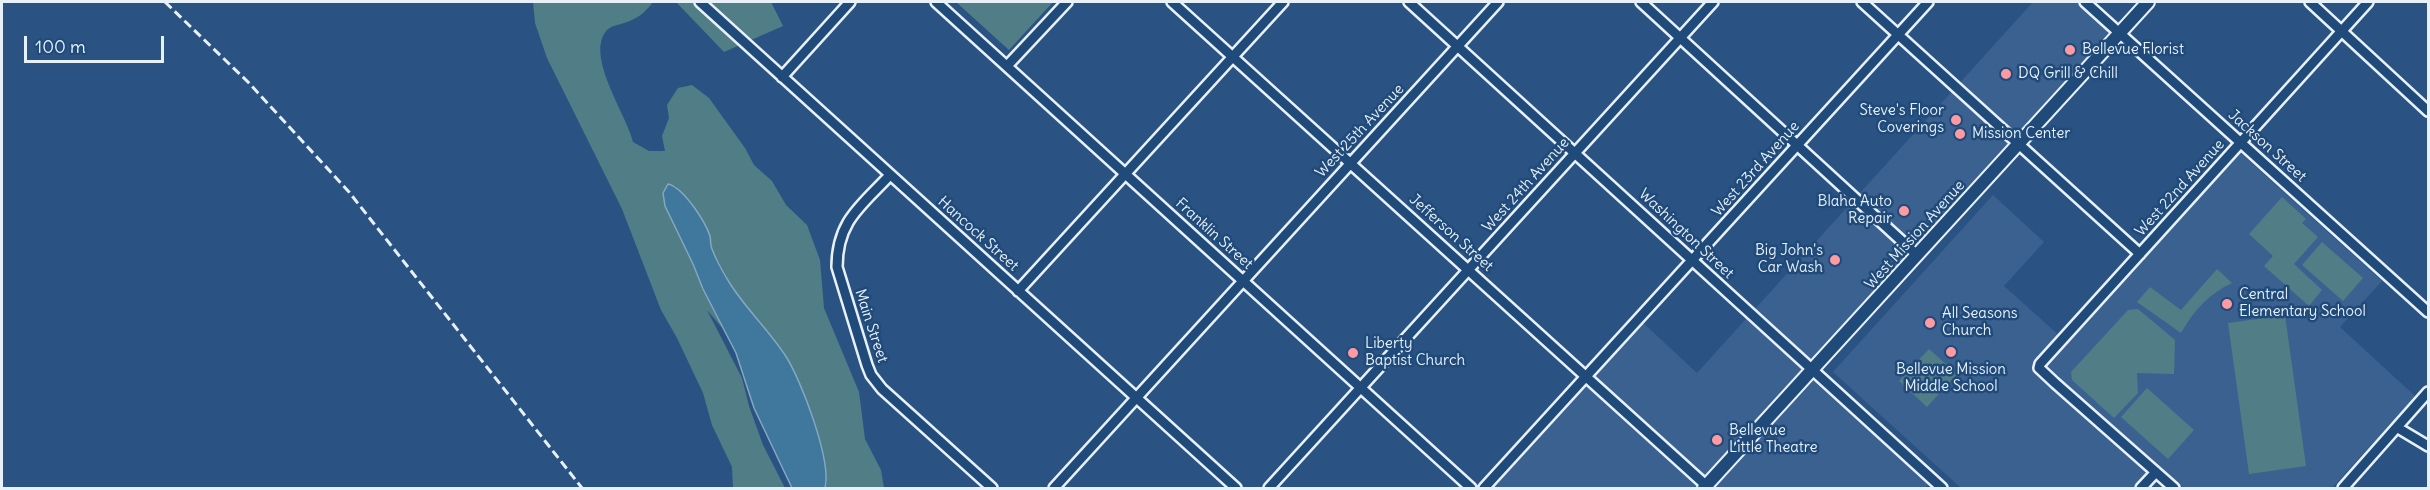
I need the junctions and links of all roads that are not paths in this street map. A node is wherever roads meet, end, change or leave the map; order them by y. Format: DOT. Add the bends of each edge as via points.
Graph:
graph roads {
  1 [pos="700,2"];
  2 [pos="850,2"];
  3 [pos="936,2"];
  4 [pos="1067,2"];
  5 [pos="1172,2"];
  6 [pos="1283,2"];
  7 [pos="1409,2"];
  8 [pos="1498,2"];
  9 [pos="1641,2"];
  10 [pos="1713,2"];
  11 [pos="1862,2"];
  12 [pos="1928,2"];
  13 [pos="2085,2"];
  14 [pos="2148,2"];
  15 [pos="2310,2"];
  16 [pos="2368,2"];
  17 [pos="2342,30"];
  18 [pos="2119,33"];
  19 [pos="1898,35"];
  20 [pos="1681,37"];
  21 [pos="1458,46"];
  22 [pos="1233,56"];
  23 [pos="1007,66"];
  24 [pos="782,77"];
  25 [pos="2428,111"];
  26 [pos="2241,142"];
  27 [pos="2018,144"];
  28 [pos="1798,146"];
  29 [pos="1576,153"];
  30 [pos="1351,163"];
  31 [pos="1125,174"];
  32 [pos="890,175"];
  33 [pos="2140,254"];
  34 [pos="1917,255"];
  35 [pos="1693,261"];
  36 [pos="1469,270"];
  37 [pos="1244,282"];
  38 [pos="1018,291"];
  39 [pos="2428,312"];
  40 [pos="1813,370"];
  41 [pos="1587,376"];
  42 [pos="1361,388"];
  43 [pos="2428,392"];
  44 [pos="1136,399"];
  45 [pos="2398,428"];
  46 [pos="2428,446"];
  47 [pos="2156,472"];
  48 [pos="1932,480"];
  49 [pos="1706,488"];
  50 [pos="992,489"];
  51 [pos="1054,489"];
  52 [pos="1236,489"];
  53 [pos="1269,489"];
  54 [pos="1471,489"];
  55 [pos="1484,489"];
  56 [pos="1925,489"];
  57 [pos="1942,489"];
  58 [pos="2141,489"];
  59 [pos="2174,489"];
  60 [pos="2343,489"];
  1 -- 24 [label="street, Hancock Street"];
  2 -- 24 [label="street"];
  3 -- 23 [label="street, Franklin Street"];
  4 -- 23 [label="street"];
  5 -- 22 [label="street, Jefferson Street"];
  6 -- 22 [label="street"];
  7 -- 21 [label="street, Washington Street"];
  8 -- 21 [label="street, West 25th Avenue"];
  9 -- 20 [label="street"];
  10 -- 20 [label="street, West 24th Avenue"];
  11 -- 19 [label="street"];
  12 -- 19 [label="street, West 23rd Avenue"];
  13 -- 18 [label="street, Jackson Street"];
  14 -- 18 [label="main road, West Mission Avenue"];
  15 -- 17 [label="street"];
  16 -- 17 [label="street, West 22nd Avenue"];
  17 -- 25 [label="street"];
  17 -- 26 [label="street, West 22nd Avenue"];
  18 -- 26 [label="street, Jackson Street"];
  18 -- 27 [label="main road, West Mission Avenue"];
  19 -- 27 [label="street"];
  19 -- 28 [label="street, West 23rd Avenue"];
  20 -- 28 [label="street"];
  20 -- 29 [label="street, West 24th Avenue"];
  21 -- 29 [label="street, Washington Street"];
  21 -- 30 [label="street, West 25th Avenue"];
  22 -- 30 [label="street, Jefferson Street"];
  22 -- 31 [label="street"];
  23 -- 31 [label="street, Franklin Street"];
  24 -- 32 [label="street, Hancock Street"];
  26 -- 33 [label="street, West 22nd Avenue"];
  26 -- 39 [label="street, Jackson Street"];
  27 -- 33 [label="street"];
  27 -- 34 [label="main road, West Mission Avenue"];
  28 -- 34 [label="street"];
  28 -- 35 [label="street, West 23rd Avenue"];
  29 -- 35 [label="street, Washington Street"];
  29 -- 36 [label="street, West 24th Avenue"];
  30 -- 36 [label="street, Jefferson Street"];
  30 -- 37 [label="street, West 25th Avenue"];
  31 -- 37 [label="street, Franklin Street"];
  31 -- 38 [label="street"];
  32 -- 38 [label="street, Hancock Street"];
  32 -- 50 [label="street, Main Street" via="844,226 837,251 837,267 867,365 882,389"];
  33 -- 47 [label="street, West 22nd Avenue" via="2039,368"];
  34 -- 40 [label="main road, West Mission Avenue"];
  35 -- 40 [label="street, Washington Street"];
  35 -- 41 [label="street, West 23rd Avenue"];
  36 -- 41 [label="street, Jefferson Street"];
  36 -- 42 [label="street, West 24th Avenue"];
  37 -- 42 [label="street, Franklin Street"];
  37 -- 44 [label="street, West 25th Avenue"];
  38 -- 44 [label="street, Hancock Street"];
  40 -- 48 [label="street, Washington Street"];
  40 -- 49 [label="main road, West Mission Avenue"];
  41 -- 49 [label="street, Jefferson Street"];
  41 -- 55 [label="street, West 23rd Avenue"];
  42 -- 53 [label="street, West 24th Avenue"];
  42 -- 54 [label="street, Franklin Street"];
  43 -- 45 [label="street"];
  44 -- 51 [label="street, West 25th Avenue"];
  44 -- 52 [label="street, Hancock Street"];
  45 -- 46 [label="street"];
  45 -- 60 [label="street"];
  47 -- 58 [label="street"];
  47 -- 59 [label="street"];
  48 -- 56 [label="street"];
  48 -- 57 [label="street, Washington Street"];
}
